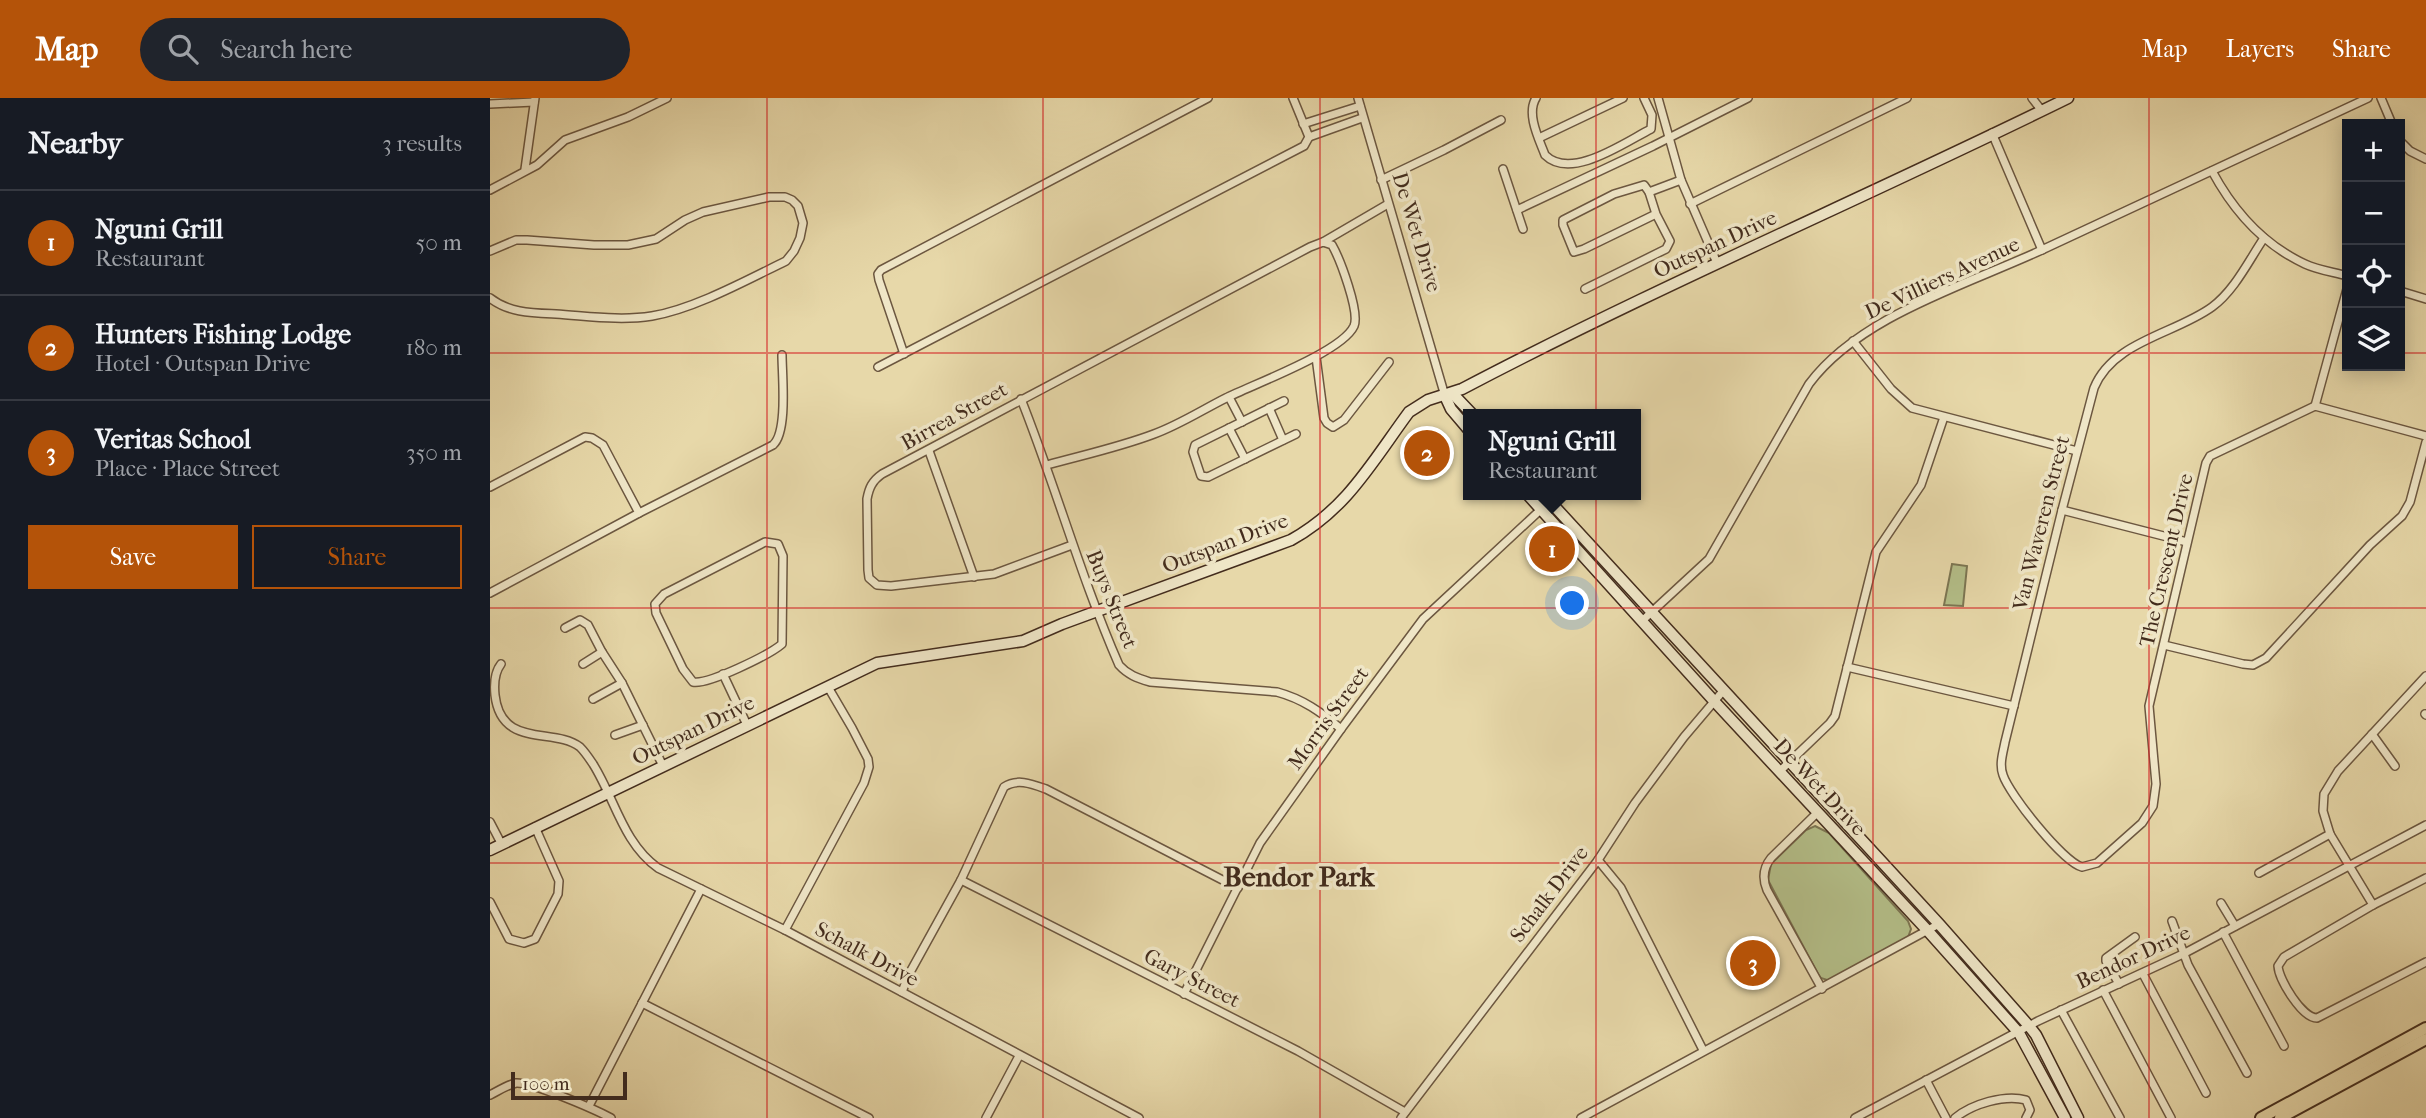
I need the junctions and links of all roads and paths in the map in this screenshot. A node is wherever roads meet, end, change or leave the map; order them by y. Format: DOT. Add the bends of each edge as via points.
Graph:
graph roads {
  1 [pos="667,98"];
  2 [pos="1208,98"];
  3 [pos="1293,98"];
  4 [pos="1536,98"];
  5 [pos="1623,98"];
  6 [pos="1644,98"];
  7 [pos="1658,98"];
  8 [pos="1748,98"];
  9 [pos="1908,98"];
  10 [pos="2032,98"];
  11 [pos="2068,98"];
  12 [pos="2368,98"];
  13 [pos="2381,98"];
  14 [pos="535,100"];
  15 [pos="1359,102"];
  16 [pos="490,104"];
  17 [pos="2042,111"];
  18 [pos="1362,118"];
  19 [pos="2390,119"];
  20 [pos="1502,120"];
  21 [pos="1303,124"];
  22 [pos="1992,133"];
  23 [pos="1309,137"];
  24 [pos="1539,138"];
  25 [pos="1669,138"];
  26 [pos="2405,146"];
  27 [pos="2426,159"];
  28 [pos="525,169"];
  29 [pos="1503,169"];
  30 [pos="2211,171"];
  31 [pos="1381,180"];
  32 [pos="1681,180"];
  33 [pos="490,190"];
  34 [pos="1649,192"];
  35 [pos="1388,204"];
  36 [pos="1690,204"];
  37 [pos="1517,209"];
  38 [pos="1656,214"];
  39 [pos="1523,229"];
  40 [pos="2264,238"];
  41 [pos="1326,242"];
  42 [pos="2042,250"];
  43 [pos="490,251"];
  44 [pos="1717,263"];
  45 [pos="2342,275"];
  46 [pos="1585,289"];
  47 [pos="2405,293"];
  48 [pos="490,298"];
  49 [pos="2426,299"];
  50 [pos="2342,307"];
  51 [pos="1853,341"];
  52 [pos="904,354"];
  53 [pos="782,355"];
  54 [pos="1316,358"];
  55 [pos="1389,362"];
  56 [pos="878,367"];
  57 [pos="1448,394"];
  58 [pos="1229,397"];
  59 [pos="1021,399"];
  60 [pos="1284,401"];
  61 [pos="2315,406"];
  62 [pos="1269,408"];
  63 [pos="1466,409"];
  64 [pos="1944,417"];
  65 [pos="1242,422"];
  66 [pos="1463,423"];
  67 [pos="1229,428"];
  68 [pos="1296,434"];
  69 [pos="2426,436"];
  70 [pos="1283,440"];
  71 [pos="2426,442"];
  72 [pos="929,451"];
  73 [pos="2077,451"];
  74 [pos="1245,459"];
  75 [pos="1047,465"];
  76 [pos="490,488"];
  77 [pos="1533,500"];
  78 [pos="1546,500"];
  79 [pos="1549,500"];
  80 [pos="1541,509"];
  81 [pos="2062,510"];
  82 [pos="639,513"];
  83 [pos="2187,542"];
  84 [pos="1072,545"];
  85 [pos="974,577"];
  86 [pos="490,593"];
  87 [pos="1653,611"];
  88 [pos="1097,613"];
  89 [pos="1643,620"];
  90 [pos="565,628"];
  91 [pos="2164,645"];
  92 [pos="602,653"];
  93 [pos="501,664"];
  94 [pos="583,664"];
  95 [pos="1847,667"];
  96 [pos="723,674"];
  97 [pos="2426,676"];
  98 [pos="622,684"];
  99 [pos="828,687"];
  100 [pos="1723,691"];
  101 [pos="593,699"];
  102 [pos="1714,701"];
  103 [pos="2014,706"];
  104 [pos="643,724"];
  105 [pos="747,725"];
  106 [pos="1341,729"];
  107 [pos="2372,734"];
  108 [pos="615,735"];
  109 [pos="1790,762"];
  110 [pos="663,765"];
  111 [pos="2395,766"];
  112 [pos="1780,771"];
  113 [pos="608,792"];
  114 [pos="1817,813"];
  115 [pos="492,825"];
  116 [pos="2426,825"];
  117 [pos="536,827"];
  118 [pos="2330,834"];
  119 [pos="502,845"];
  120 [pos="490,850"];
  121 [pos="1598,860"];
  122 [pos="2350,865"];
  123 [pos="2082,867"];
  124 [pos="2259,873"];
  125 [pos="2426,878"];
  126 [pos="961,880"];
  127 [pos="1238,888"];
  128 [pos="701,889"];
  129 [pos="490,902"];
  130 [pos="2221,903"];
  131 [pos="2373,905"];
  132 [pos="2172,921"];
  133 [pos="1939,924"];
  134 [pos="2235,926"];
  135 [pos="785,930"];
  136 [pos="1928,931"];
  137 [pos="2223,932"];
  138 [pos="2135,937"];
  139 [pos="2183,954"];
  140 [pos="2426,962"];
  141 [pos="2143,974"];
  142 [pos="2119,984"];
  143 [pos="1822,989"];
  144 [pos="2103,990"];
  145 [pos="902,992"];
  146 [pos="1184,993"];
  147 [pos="642,1003"];
  148 [pos="2061,1010"];
  149 [pos="2029,1026"];
  150 [pos="2426,1028"];
  151 [pos="2019,1032"];
  152 [pos="2426,1039"];
  153 [pos="2284,1046"];
  154 [pos="1703,1050"];
  155 [pos="1019,1056"];
  156 [pos="2247,1073"];
  157 [pos="1926,1080"];
  158 [pos="2206,1093"];
  159 [pos="490,1094"];
  160 [pos="589,1106"];
  161 [pos="1403,1115"];
  162 [pos="865,1117"];
  163 [pos="611,1118"];
  164 [pos="986,1118"];
  165 [pos="1139,1118"];
  166 [pos="1581,1118"];
  167 [pos="1855,1118"];
  168 [pos="1947,1118"];
  169 [pos="1955,1118"];
  170 [pos="2026,1118"];
  171 [pos="2065,1118"];
  172 [pos="2078,1118"];
  173 [pos="2120,1118"];
  174 [pos="2171,1118"];
  175 [pos="2261,1118"];
  176 [pos="2280,1118"];
  1 -- 28 [label="street" via="565,140 542,161"];
  2 -- 52 [label="street" via="881,270 878,280"];
  3 -- 21 [label="street"];
  4 -- 24 [label="street" via="1532,109"];
  5 -- 24 [label="street"];
  6 -- 24 [label="street" via="1652,115 1651,129 1592,159 1568,164 1548,159"];
  7 -- 25 [label="street"];
  8 -- 25 [label="street"];
  9 -- 36 [label="street"];
  10 -- 17 [label="street"];
  11 -- 17 [label="street, Outspan Drive"];
  12 -- 30 [label="street, De Villiers Avenue"];
  13 -- 19 [label="street"];
  14 -- 16 [label="street"];
  14 -- 28 [label="street"];
  15 -- 18 [label="street, De Wet Drive"];
  15 -- 21 [label="street"];
  17 -- 22 [label="street, Outspan Drive"];
  18 -- 23 [label="street"];
  18 -- 31 [label="street, De Wet Drive"];
  20 -- 31 [label="street"];
  21 -- 23 [label="street"];
  22 -- 42 [label="street"];
  22 -- 44 [label="street, Outspan Drive"];
  23 -- 52 [label="street" via="1304,146"];
  25 -- 32 [label="street"];
  25 -- 37 [label="street"];
  26 -- 27 [label="street"];
  28 -- 33 [label="street"];
  29 -- 37 [label="street"];
  30 -- 40 [label="street" via="2237,210"];
  30 -- 42 [label="street, De Villiers Avenue"];
  31 -- 35 [label="street, De Wet Drive"];
  32 -- 34 [label="street"];
  32 -- 36 [label="street"];
  34 -- 38 [label="street"];
  34 -- 38 [label="street" via="1644,185 1614,194 1568,216 1563,225 1573,251 1577,251"];
  35 -- 41 [label="street, Birrea Street"];
  35 -- 57 [label="street, De Wet Drive"];
  36 -- 44 [label="street"];
  37 -- 39 [label="street"];
  38 -- 46 [label="street" via="1670,241 1666,250"];
  40 -- 45 [label="street" via="2305,264"];
  40 -- 73 [label="street, Van Waveren Street" via="2215,305 2127,351 2105,368 2094,388"];
  41 -- 54 [label="street" via="1337,255 1354,305 1355,324"];
  41 -- 59 [label="street, Birrea Street"];
  42 -- 51 [label="street, De Villiers Avenue" via="1899,313"];
  43 -- 48 [label="street" via="516,240 635,244 665,234 703,212 769,197 792,200 803,223 786,261 653,316 533,313 507,308"];
  44 -- 57 [label="street, Outspan Drive"];
  47 -- 49 [label="street"];
  50 -- 61 [label="street"];
  51 -- 64 [label="street" via="1903,402"];
  51 -- 87 [label="street, De Villiers Avenue" via="1809,384 1709,559"];
  52 -- 56 [label="street"];
  53 -- 82 [label="street" via="782,428 777,442"];
  54 -- 55 [label="street" via="1324,418 1333,427 1345,420"];
  54 -- 58 [label="street"];
  57 -- 63 [label="street, De Wet Drive"];
  57 -- 66 [label="street, De Wet Drive" via="1451,409"];
  57 -- 88 [label="street, Outspan Drive" via="1409,412 1347,497 1303,533"];
  58 -- 65 [label="street"];
  58 -- 75 [label="street" via="1152,435"];
  59 -- 72 [label="street, Birrea Street"];
  59 -- 75 [label="street, Buys Street"];
  60 -- 62 [label="street"];
  61 -- 69 [label="street"];
  61 -- 83 [label="street, The Crescent Drive" via="2210,456"];
  62 -- 65 [label="street"];
  62 -- 70 [label="street"];
  64 -- 73 [label="street"];
  64 -- 95 [label="street" via="1921,485 1877,552"];
  65 -- 67 [label="street"];
  67 -- 74 [label="street"];
  67 -- 74 [label="street" via="1192,449 1201,476"];
  68 -- 70 [label="street"];
  70 -- 74 [label="street"];
  71 -- 91 [label="street" via="2402,516 2266,658 2243,664"];
  72 -- 85 [label="street"];
  72 -- 85 [label="street, Birrea Street" via="882,474 869,489 869,578 882,586"];
  73 -- 81 [label="street, Van Waveren Street"];
  75 -- 84 [label="street, Buys Street"];
  76 -- 82 [label="street" via="584,437 592,438 606,450"];
  77 -- 80 [label="street, De Wet Drive"];
  78 -- 80 [label="street, Morris Street"];
  79 -- 87 [label="street, De Wet Drive"];
  80 -- 89 [label="street, De Wet Drive"];
  80 -- 106 [label="street, Morris Street" via="1423,619"];
  81 -- 83 [label="street"];
  81 -- 103 [label="street, Van Waveren Street"];
  82 -- 86 [label="street"];
  83 -- 91 [label="street, The Crescent Drive"];
  84 -- 85 [label="street, Birrea Street"];
  84 -- 88 [label="street, Buys Street"];
  87 -- 89 [label="street, De Villiers Avenue"];
  87 -- 100 [label="street, De Wet Drive"];
  88 -- 99 [label="street, Outspan Drive" via="1015,643 877,663"];
  88 -- 106 [label="street, Buys Street" via="1119,664 1133,677 1277,692 1308,703"];
  89 -- 102 [label="street, De Wet Drive"];
  90 -- 92 [label="street" via="585,622"];
  91 -- 123 [label="street, The Crescent Drive" via="2149,712 2156,784 2153,806 2142,823 2097,863"];
  92 -- 94 [label="street"];
  92 -- 98 [label="street"];
  93 -- 113 [label="street, Schalk Drive" via="495,695 500,715 524,733 577,745"];
  95 -- 103 [label="street"];
  95 -- 109 [label="street" via="1835,716"];
  96 -- 96 [label="street" via="693,682 655,604 667,593 759,544 778,544 784,562 782,644"];
  96 -- 105 [label="street"];
  97 -- 107 [label="street"];
  98 -- 101 [label="street"];
  98 -- 104 [label="street"];
  99 -- 105 [label="street, Outspan Drive"];
  99 -- 135 [label="street" via="869,767"];
  100 -- 102 [label="street, Schalk Drive"];
  100 -- 109 [label="street, De Wet Drive"];
  102 -- 112 [label="street, De Wet Drive"];
  102 -- 121 [label="street, Schalk Drive" via="1641,795"];
  103 -- 123 [label="street, Van Waveren Street" via="2002,773 2047,837 2070,862"];
  104 -- 108 [label="street"];
  104 -- 110 [label="street"];
  105 -- 110 [label="street, Outspan Drive"];
  106 -- 127 [label="street, Morris Street" via="1260,843"];
  107 -- 111 [label="street"];
  107 -- 118 [label="street" via="2337,771 2323,794"];
  109 -- 112 [label="street"];
  109 -- 133 [label="street, De Wet Drive"];
  110 -- 113 [label="street, Outspan Drive"];
  112 -- 114 [label="street, De Wet Drive"];
  113 -- 117 [label="street, Outspan Drive"];
  113 -- 128 [label="street, Schalk Drive" via="645,859"];
  114 -- 136 [label="street, De Wet Drive"];
  114 -- 143 [label="street" via="1771,858 1764,876 1767,890"];
  115 -- 119 [label="street"];
  116 -- 122 [label="street, Bendor Drive"];
  117 -- 119 [label="street, Outspan Drive"];
  117 -- 129 [label="street" via="559,887 535,939 524,943 509,939"];
  118 -- 122 [label="street"];
  118 -- 124 [label="street"];
  119 -- 120 [label="street, Outspan Drive"];
  121 -- 154 [label="street" via="1621,888"];
  121 -- 161 [label="street, Schalk Drive"];
  122 -- 131 [label="street"];
  122 -- 134 [label="street, Bendor Drive"];
  125 -- 131 [label="street"];
  126 -- 127 [label="street" via="1004,787 1021,782 1046,789"];
  126 -- 145 [label="street"];
  126 -- 146 [label="street, Gary Street"];
  127 -- 146 [label="street, Morris Street"];
  128 -- 135 [label="street, Schalk Drive"];
  128 -- 147 [label="street"];
  130 -- 134 [label="street"];
  131 -- 140 [label="street" via="2280,961 2280,976 2306,1015 2325,1015"];
  132 -- 139 [label="street"];
  133 -- 136 [label="street"];
  133 -- 149 [label="street, De Wet Drive"];
  134 -- 137 [label="street, Bendor Drive"];
  135 -- 145 [label="street, Schalk Drive"];
  136 -- 143 [label="street"];
  136 -- 151 [label="street, De Wet Drive"];
  137 -- 139 [label="street, Bendor Drive"];
  137 -- 153 [label="street"];
  138 -- 142 [label="street" via="2106,958"];
  139 -- 141 [label="street, Bendor Drive"];
  139 -- 156 [label="street"];
  141 -- 142 [label="street, Bendor Drive"];
  141 -- 158 [label="street"];
  142 -- 144 [label="street, Bendor Drive"];
  143 -- 154 [label="street"];
  144 -- 148 [label="street, Bendor Drive"];
  144 -- 174 [label="street"];
  145 -- 155 [label="street, Schalk Drive"];
  146 -- 161 [label="street, Gary Street" via="1298,1051"];
  147 -- 160 [label="street"];
  147 -- 162 [label="street"];
  148 -- 149 [label="street, Bendor Drive"];
  148 -- 173 [label="street"];
  149 -- 151 [label="street, Bendor Drive"];
  149 -- 172 [label="street, De Wet Drive"];
  150 -- 175 [label="main road"];
  151 -- 157 [label="street, Bendor Drive"];
  151 -- 171 [label="street, De Wet Drive"];
  152 -- 176 [label="main road"];
  154 -- 166 [label="street"];
  155 -- 164 [label="street"];
  155 -- 165 [label="street, Schalk Drive"];
  157 -- 167 [label="street, Bendor Drive"];
  157 -- 168 [label="street"];
  159 -- 160 [label="street" via="522,1084"];
  160 -- 163 [label="street"];
  169 -- 170 [label="street" via="1985,1103 2019,1099 2026,1100 2030,1110"];
}
